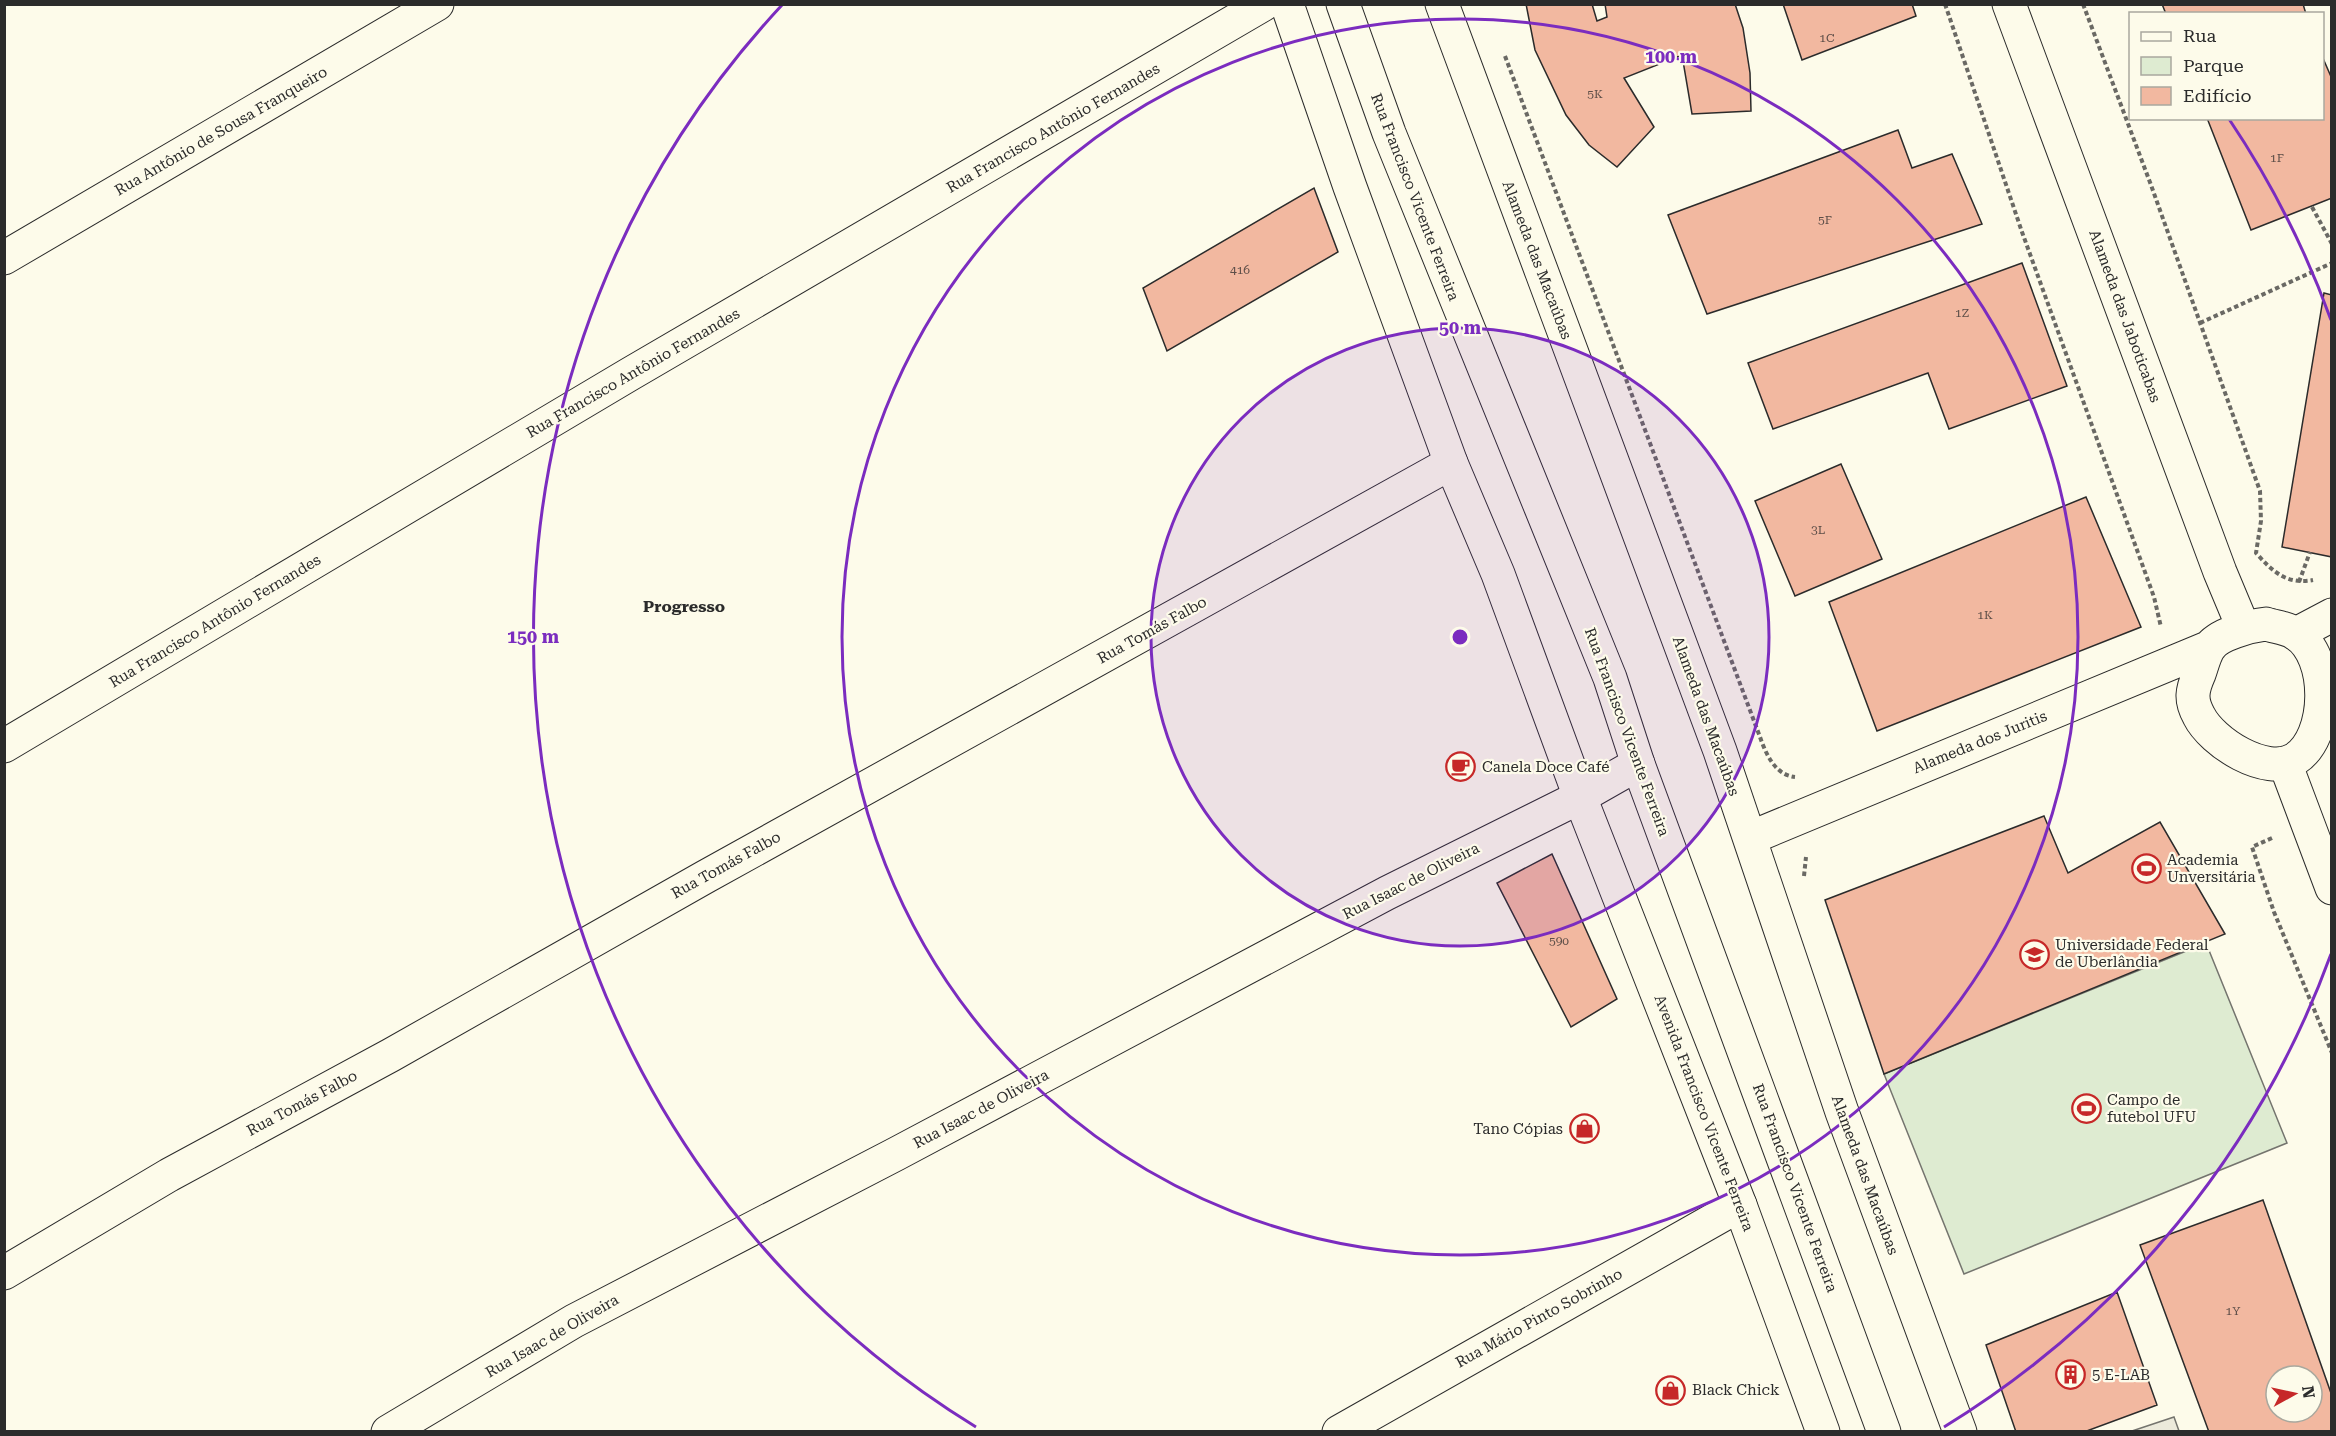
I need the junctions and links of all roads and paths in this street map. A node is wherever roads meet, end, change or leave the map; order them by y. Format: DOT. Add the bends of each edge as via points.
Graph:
graph roads {
  1 [pos="1264,4"];
  2 [pos="1287,4"];
  3 [pos="1343,4"];
  4 [pos="1442,4"];
  5 [pos="1945,4"];
  6 [pos="2009,4"];
  7 [pos="2083,4"];
  8 [pos="420,9"];
  9 [pos="1502,47"];
  10 [pos="2312,207"];
  11 [pos="2331,244"];
  12 [pos="4,258"];
  13 [pos="2331,263"];
  14 [pos="2200,322"];
  15 [pos="1451,463"];
  16 [pos="2310,552"];
  17 [pos="2320,579"];
  18 [pos="2299,583"];
  19 [pos="2154,597"];
  20 [pos="2331,615"];
  21 [pos="2243,627"];
  22 [pos="2296,634"];
  23 [pos="2210,646"];
  24 [pos="4,746"];
  25 [pos="2285,763"];
  26 [pos="1638,764"];
  27 [pos="1580,797"];
  28 [pos="1832,802"];
  29 [pos="2270,831"];
  30 [pos="1750,838"];
  31 [pos="1806,856"];
  32 [pos="1805,886"];
  33 [pos="2331,888"];
  34 [pos="2331,1053"];
  35 [pos="1740,1205"];
  36 [pos="4,1273"];
  37 [pos="388,1431"];
  38 [pos="1339,1431"];
  39 [pos="1823,1431"];
  40 [pos="1884,1431"];
  41 [pos="1960,1431"];
  1 -- 24 [label="street, Rua Francisco Antônio Fernandes"];
  2 -- 15 [label="street"];
  3 -- 26 [label="street, Rua Francisco Vicente Ferreira" via="1389,133 1610,678"];
  4 -- 30 [label="street, Alameda das Macaúbas"];
  5 -- 19 [label="path" via="2026,243"];
  6 -- 21 [label="street, Alameda das Jaboticabas"];
  7 -- 14 [label="path"];
  8 -- 12 [label="street, Rua Antônio de Sousa Franqueiro"];
  9 -- 28 [label="path" via="1768,758 1791,777 1821,770"];
  10 -- 11 [label="path"];
  13 -- 14 [label="path"];
  14 -- 18 [label="path" via="2260,491 2256,553 2272,571"];
  15 -- 27 [label="street" via="1498,574"];
  15 -- 36 [label="street, Rua Tomás Falbo" via="169,1175"];
  16 -- 18 [label="path"];
  17 -- 18 [label="path"];
  20 -- 22 [label="street"];
  21 -- 22 [label="street" via="2266,624"];
  21 -- 23 [label="street"];
  22 -- 25 [label="street" via="2313,653 2321,677 2322,702 2310,743 2296,759"];
  23 -- 25 [label="street" via="2191,692 2204,726 2247,757"];
  23 -- 28 [label="street, Alameda dos Juritis"];
  25 -- 33 [label="street"];
  26 -- 27 [label="street, Rua Isaac de Oliveira"];
  26 -- 40 [label="street, Rua Francisco Vicente Ferreira"];
  27 -- 35 [label="street, Avenida Francisco Vicente Ferreira"];
  27 -- 37 [label="street, Rua Isaac de Oliveira" via="1387,893 896,1155 574,1321"];
  28 -- 30 [label="street, Alameda dos Juritis"];
  29 -- 34 [label="path" via="2272,839 2252,847"];
  30 -- 41 [label="street, Alameda das Macaúbas" via="1838,1101"];
  31 -- 32 [label="path"];
  35 -- 38 [label="street, Rua Mário Pinto Sobrinho"];
  35 -- 39 [label="street, Avenida Francisco Vicente Ferreira"];
}
